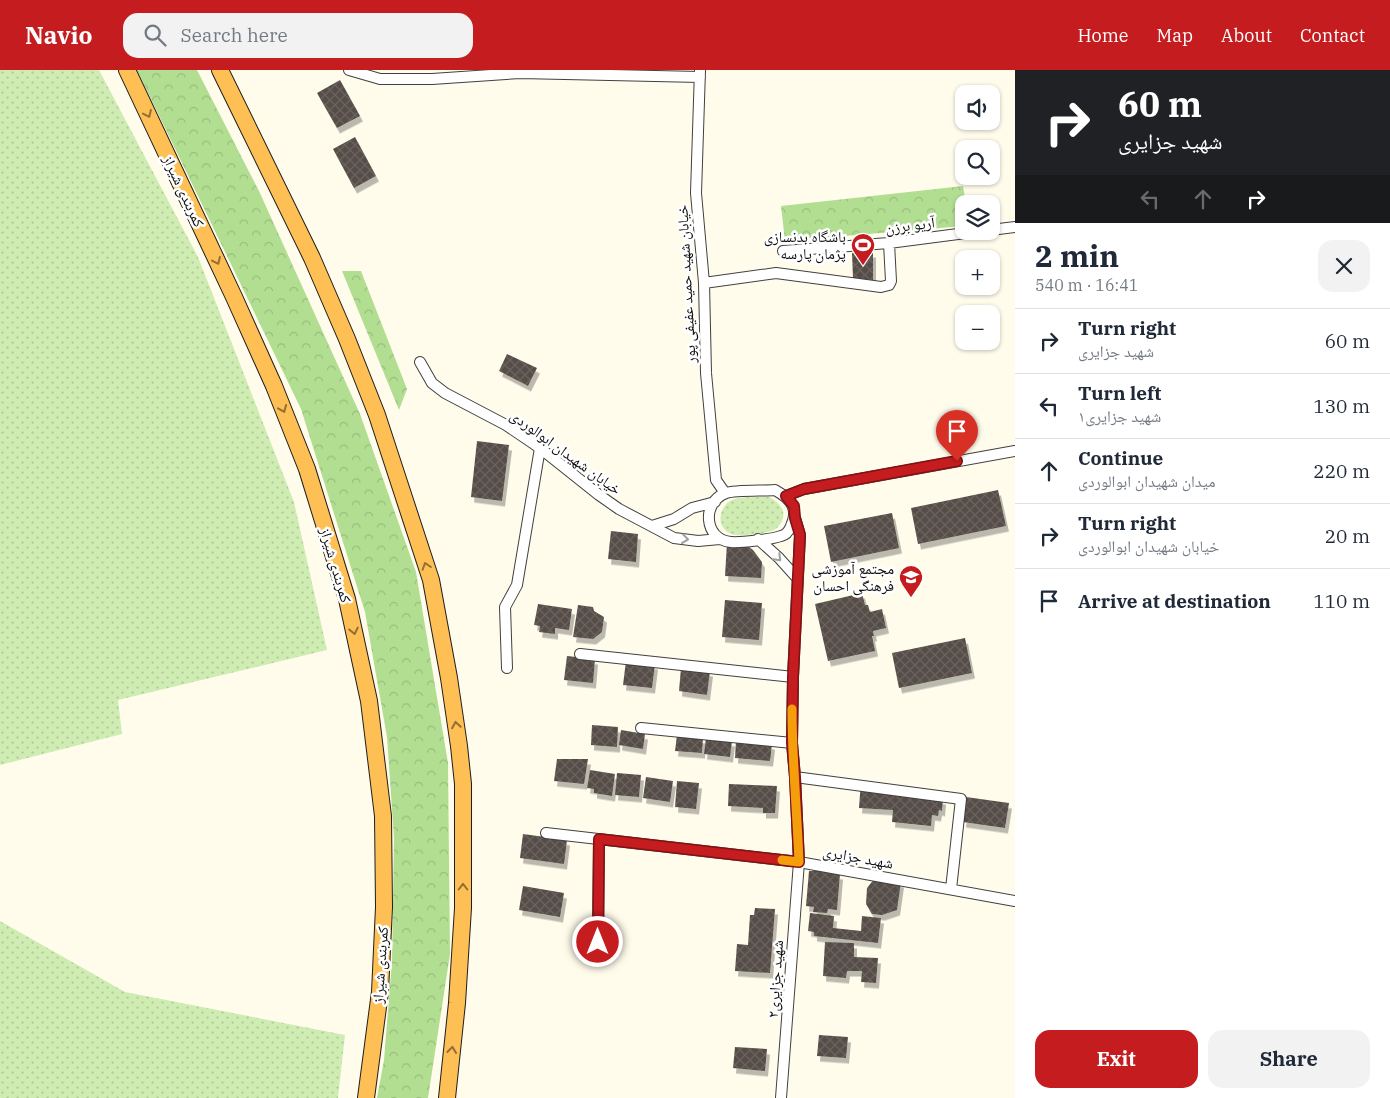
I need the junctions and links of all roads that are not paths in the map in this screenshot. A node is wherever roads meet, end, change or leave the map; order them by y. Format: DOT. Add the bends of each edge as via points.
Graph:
graph roads {
  1 [pos="127,70"];
  2 [pos="220,70"];
  3 [pos="349,70"];
  4 [pos="700,73"];
  5 [pos="1015,227"];
  6 [pos="1000,229"];
  7 [pos="955,234"];
  8 [pos="889,243"];
  9 [pos="783,251"];
  10 [pos="704,282"];
  11 [pos="420,362"];
  12 [pos="540,448"];
  13 [pos="1015,451"];
  14 [pos="725,493"];
  15 [pos="786,496"];
  16 [pos="714,502"];
  17 [pos="795,518"];
  18 [pos="652,526"];
  19 [pos="720,539"];
  20 [pos="758,539"];
  21 [pos="797,578"];
  22 [pos="580,654"];
  23 [pos="507,668"];
  24 [pos="793,677"];
  25 [pos="641,728"];
  26 [pos="792,743"];
  27 [pos="795,777"];
  28 [pos="546,833"];
  29 [pos="599,839"];
  30 [pos="799,862"];
  31 [pos="951,889"];
  32 [pos="1015,901"];
  33 [pos="598,942"];
  34 [pos="366,1098"];
  35 [pos="447,1098"];
  36 [pos="781,1098"];
  1 -- 34 [label="highway, کمربندی شیراز, one-way" via="274,386 307,469 347,599 369,701 383,816 384,907 380,992"];
  35 -- 2 [label="highway, one-way" via="463,908 462,784 459,746 431,580 377,415 347,339 312,258"];
  3 -- 4 [label="street" via="380,79 520,73"];
  4 -- 10 [label="street, خیابان شهید حمید عفیفی پور" via="696,193"];
  5 -- 6 [label="street"];
  7 -- 8 [label="street, آریو برزن"];
  8 -- 9 [label="street, آریو برزن"];
  8 -- 10 [label="street" via="891,281 881,287 776,273"];
  10 -- 14 [label="street, خیابان شهید حمید عفیفی پور" via="706,373 715,470 716,480"];
  11 -- 12 [label="street, خیابان شهیدان ابوالوردی" via="432,382 445,393 506,425"];
  12 -- 18 [label="street, خیابان شهیدان ابوالوردی" via="619,509"];
  12 -- 23 [label="street" via="517,585 505,607"];
  13 -- 15 [label="street" via="804,489"];
  14 -- 15 [label="street" via="775,490"];
  14 -- 16 [label="street"];
  15 -- 17 [label="street" via="794,506"];
  16 -- 18 [label="street"];
  16 -- 19 [label="street" via="708,514 710,529"];
  17 -- 20 [label="street" via="789,531 781,536"];
  17 -- 21 [label="street, شهید جزایری۲" via="800,535"];
  18 -- 19 [label="street, خیابان شهیدان ابوالوردی, one-way" via="674,538"];
  19 -- 20 [label="street" via="732,542"];
  20 -- 21 [label="street, one-way"];
  21 -- 24 [label="street, شهید جزایری۲"];
  22 -- 24 [label="street"];
  24 -- 26 [label="street, شهید جزایری۲"];
  25 -- 26 [label="street"];
  26 -- 27 [label="street, شهید جزایری۲"];
  27 -- 30 [label="street, شهید جزایری۲"];
  27 -- 31 [label="street" via="960,798"];
  28 -- 29 [label="street, شهید جزایری"];
  29 -- 30 [label="street, شهید جزایری"];
  29 -- 33 [label="street"];
  30 -- 31 [label="street, شهید جزایری"];
  30 -- 36 [label="street, شهید جزایری۲"];
  31 -- 32 [label="street, شهید جزایری"];
}
